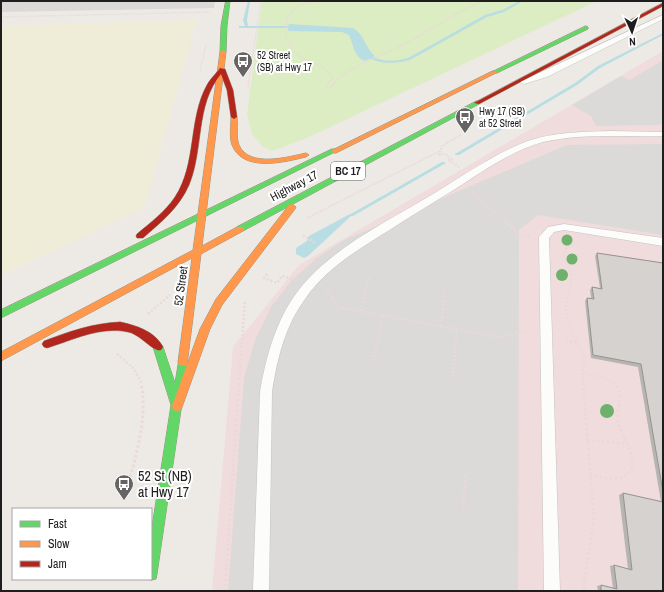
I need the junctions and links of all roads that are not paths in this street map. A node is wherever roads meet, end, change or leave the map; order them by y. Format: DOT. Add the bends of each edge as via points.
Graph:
graph roads {
  1 [pos="228,1"];
  2 [pos="663,4"];
  3 [pos="663,17"];
  4 [pos="593,25"];
  5 [pos="222,69"];
  6 [pos="499,90"];
  7 [pos="663,134"];
  8 [pos="358,138"];
  9 [pos="302,196"];
  10 [pos="203,214"];
  11 [pos="663,242"];
  12 [pos="198,252"];
  13 [pos="117,256"];
  14 [pos="1,314"];
  15 [pos="1,357"];
  16 [pos="1,361"];
  17 [pos="177,406"];
  18 [pos="152,568"];
  19 [pos="261,591"];
  20 [pos="552,591"];
  1 -- 5 [label="main road, 52 Street"];
  2 -- 6 [label="main road, Highway 17 / BC 17"];
  3 -- 6 [label="lane" via="544,75"];
  4 -- 8 [label="main road, Highway 17 / BC 17"];
  5 -- 8 [label="main road" via="232,94 237,147 244,156 259,160 287,160"];
  5 -- 10 [label="main road, 52 Street"];
  5 -- 13 [label="main road" via="210,85 202,104 187,179 181,193 162,217"];
  6 -- 9 [label="main road, Highway 17 / BC 17"];
  7 -- 19 [label="lane" via="566,136 523,146 474,173 357,246 325,269 309,285 284,325 269,368 266,392"];
  8 -- 10 [label="main road, Highway 17 / BC 17"];
  9 -- 12 [label="main road, Highway 17 / BC 17"];
  9 -- 17 [label="main road" via="276,225 219,302 205,329"];
  10 -- 12 [label="main road, 52 Street"];
  10 -- 13 [label="main road, Highway 17 / BC 17"];
  11 -- 20 [label="lane" via="564,226 551,229 544,237"];
  12 -- 15 [label="main road, Highway 17 / BC 17"];
  12 -- 17 [label="main road, 52 Street"];
  13 -- 14 [label="main road, Highway 17 / BC 17"];
  16 -- 17 [label="main road" via="107,325 136,328 158,346"];
  17 -- 18 [label="main road, 52 Street"];
}
